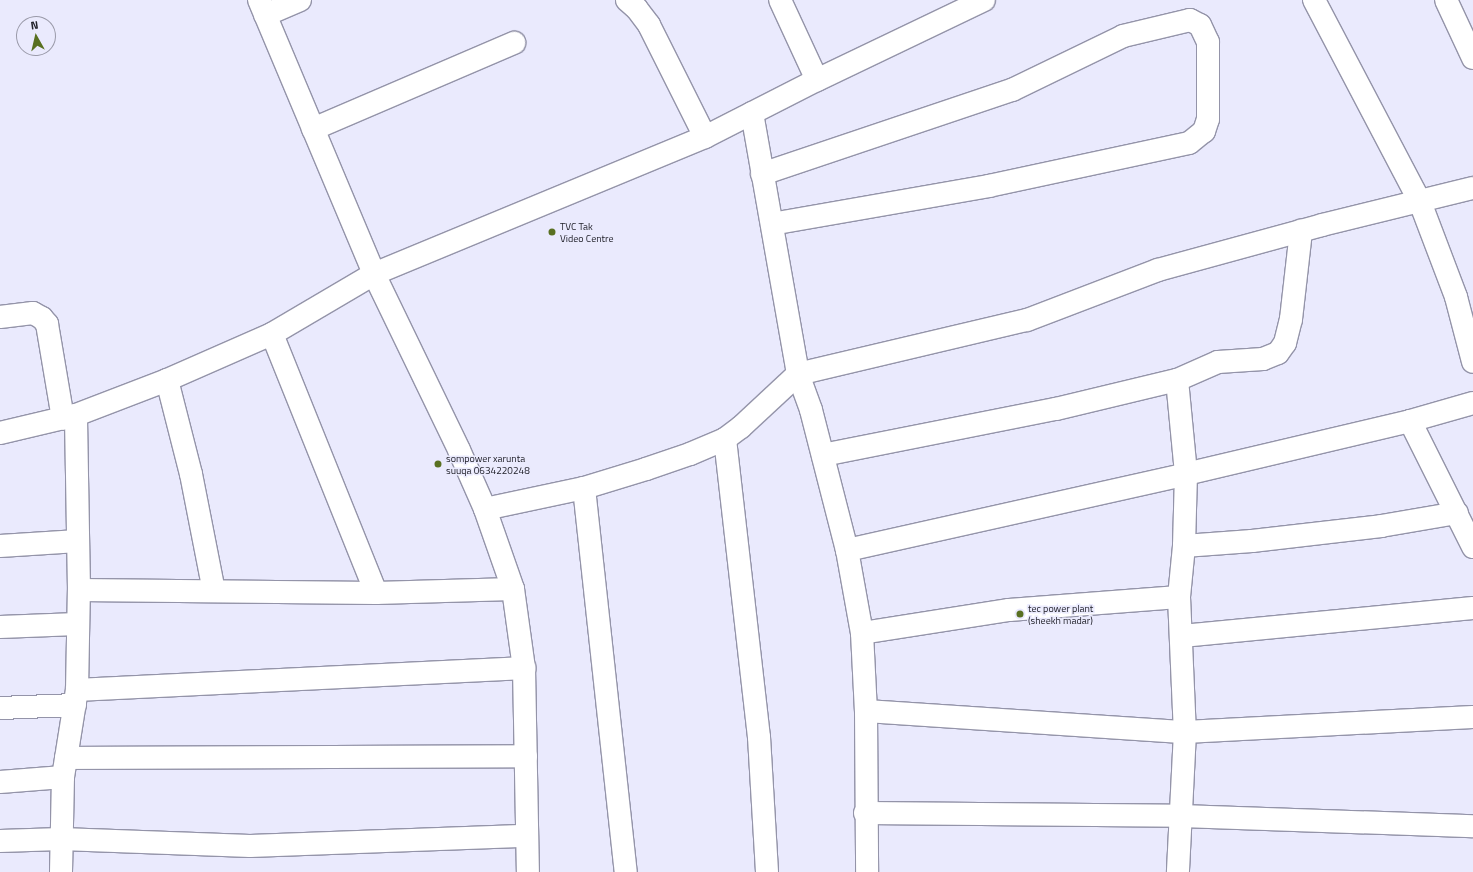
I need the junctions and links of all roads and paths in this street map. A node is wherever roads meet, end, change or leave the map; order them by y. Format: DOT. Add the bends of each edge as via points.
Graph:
graph roads {
  1 [pos="300,0"];
  2 [pos="627,0"];
  3 [pos="780,0"];
  4 [pos="984,0"];
  5 [pos="1314,0"];
  6 [pos="1446,0"];
  7 [pos="262,7"];
  8 [pos="514,43"];
  9 [pos="1473,58"];
  10 [pos="817,80"];
  11 [pos="752,113"];
  12 [pos="313,129"];
  13 [pos="705,137"];
  14 [pos="762,174"];
  15 [pos="1473,188"];
  16 [pos="1420,202"];
  17 [pos="772,224"];
  18 [pos="1301,231"];
  19 [pos="374,274"];
  20 [pos="0,317"];
  21 [pos="272,334"];
  22 [pos="1473,362"];
  23 [pos="798,374"];
  24 [pos="168,380"];
  25 [pos="1177,380"];
  26 [pos="1473,403"];
  27 [pos="69,417"];
  28 [pos="1410,421"];
  29 [pos="0,433"];
  30 [pos="725,439"];
  31 [pos="823,455"];
  32 [pos="1186,474"];
  33 [pos="584,488"];
  34 [pos="485,509"];
  35 [pos="1457,513"];
  36 [pos="78,541"];
  37 [pos="0,546"];
  38 [pos="1184,546"];
  39 [pos="1473,547"];
  40 [pos="847,550"];
  41 [pos="513,589"];
  42 [pos="79,590"];
  43 [pos="214,591"];
  44 [pos="376,593"];
  45 [pos="1179,597"];
  46 [pos="1473,608"];
  47 [pos="77,624"];
  48 [pos="0,627"];
  49 [pos="862,633"];
  50 [pos="1182,636"];
  51 [pos="524,668"];
  52 [pos="76,698"];
  53 [pos="0,708"];
  54 [pos="866,711"];
  55 [pos="1473,717"];
  56 [pos="1185,732"];
  57 [pos="526,756"];
  58 [pos="65,768"];
  59 [pos="0,782"];
  60 [pos="865,813"];
  61 [pos="1181,816"];
  62 [pos="1473,826"];
  63 [pos="527,836"];
  64 [pos="61,839"];
  65 [pos="0,841"];
  66 [pos="61,872"];
  67 [pos="528,872"];
  68 [pos="626,872"];
  69 [pos="766,872"];
  70 [pos="867,872"];
  71 [pos="1178,872"];
  1 -- 7 [label="street"];
  2 -- 13 [label="street" via="650,25"];
  3 -- 10 [label="street"];
  4 -- 10 [label="street"];
  5 -- 16 [label="street"];
  6 -- 9 [label="street"];
  7 -- 12 [label="street"];
  8 -- 12 [label="street"];
  10 -- 11 [label="street"];
  11 -- 13 [label="street"];
  11 -- 14 [label="street"];
  12 -- 19 [label="street"];
  13 -- 19 [label="street"];
  14 -- 17 [label="street"];
  14 -- 17 [label="street" via="1012,90 1123,36 1190,20 1200,25 1208,42 1208,119 1204,131 1189,143 989,186"];
  15 -- 16 [label="street"];
  16 -- 18 [label="street"];
  16 -- 22 [label="street" via="1456,297"];
  17 -- 23 [label="street"];
  18 -- 23 [label="street" via="1158,270 1027,320"];
  18 -- 25 [label="street" via="1291,319 1282,349 1263,359 1218,362"];
  19 -- 21 [label="street"];
  19 -- 34 [label="street"];
  20 -- 27 [label="street" via="33,313 47,324"];
  21 -- 24 [label="street"];
  21 -- 44 [label="street"];
  23 -- 30 [label="street"];
  23 -- 31 [label="street"];
  24 -- 27 [label="street"];
  24 -- 43 [label="street" via="191,474"];
  25 -- 31 [label="street" via="1056,409"];
  25 -- 32 [label="street"];
  26 -- 28 [label="street"];
  27 -- 29 [label="street"];
  27 -- 36 [label="street"];
  28 -- 32 [label="street"];
  28 -- 35 [label="street"];
  30 -- 33 [label="street" via="654,467"];
  30 -- 69 [label="street" via="759,737"];
  31 -- 40 [label="street"];
  32 -- 38 [label="street"];
  32 -- 40 [label="street"];
  33 -- 34 [label="street"];
  33 -- 68 [label="street"];
  34 -- 41 [label="street"];
  35 -- 38 [label="street" via="1381,526"];
  35 -- 39 [label="street"];
  36 -- 37 [label="street"];
  36 -- 42 [label="street"];
  38 -- 45 [label="street"];
  40 -- 49 [label="street"];
  41 -- 44 [label="street"];
  41 -- 51 [label="street"];
  42 -- 43 [label="street"];
  42 -- 47 [label="street"];
  43 -- 44 [label="street"];
  45 -- 49 [label="street" via="1009,610"];
  45 -- 50 [label="street"];
  46 -- 50 [label="street"];
  47 -- 48 [label="street"];
  47 -- 52 [label="street"];
  49 -- 54 [label="street"];
  50 -- 56 [label="street"];
  51 -- 52 [label="street"];
  51 -- 57 [label="street"];
  52 -- 53 [label="street"];
  52 -- 58 [label="street"];
  54 -- 56 [label="street"];
  54 -- 60 [label="street"];
  55 -- 56 [label="street"];
  56 -- 61 [label="street"];
  57 -- 58 [label="street"];
  57 -- 63 [label="street"];
  58 -- 59 [label="street"];
  58 -- 64 [label="street"];
  60 -- 61 [label="street"];
  60 -- 70 [label="street"];
  61 -- 62 [label="street"];
  61 -- 71 [label="street"];
  63 -- 64 [label="street" via="250,846"];
  63 -- 67 [label="street"];
  64 -- 65 [label="street"];
  64 -- 66 [label="street"];
}
